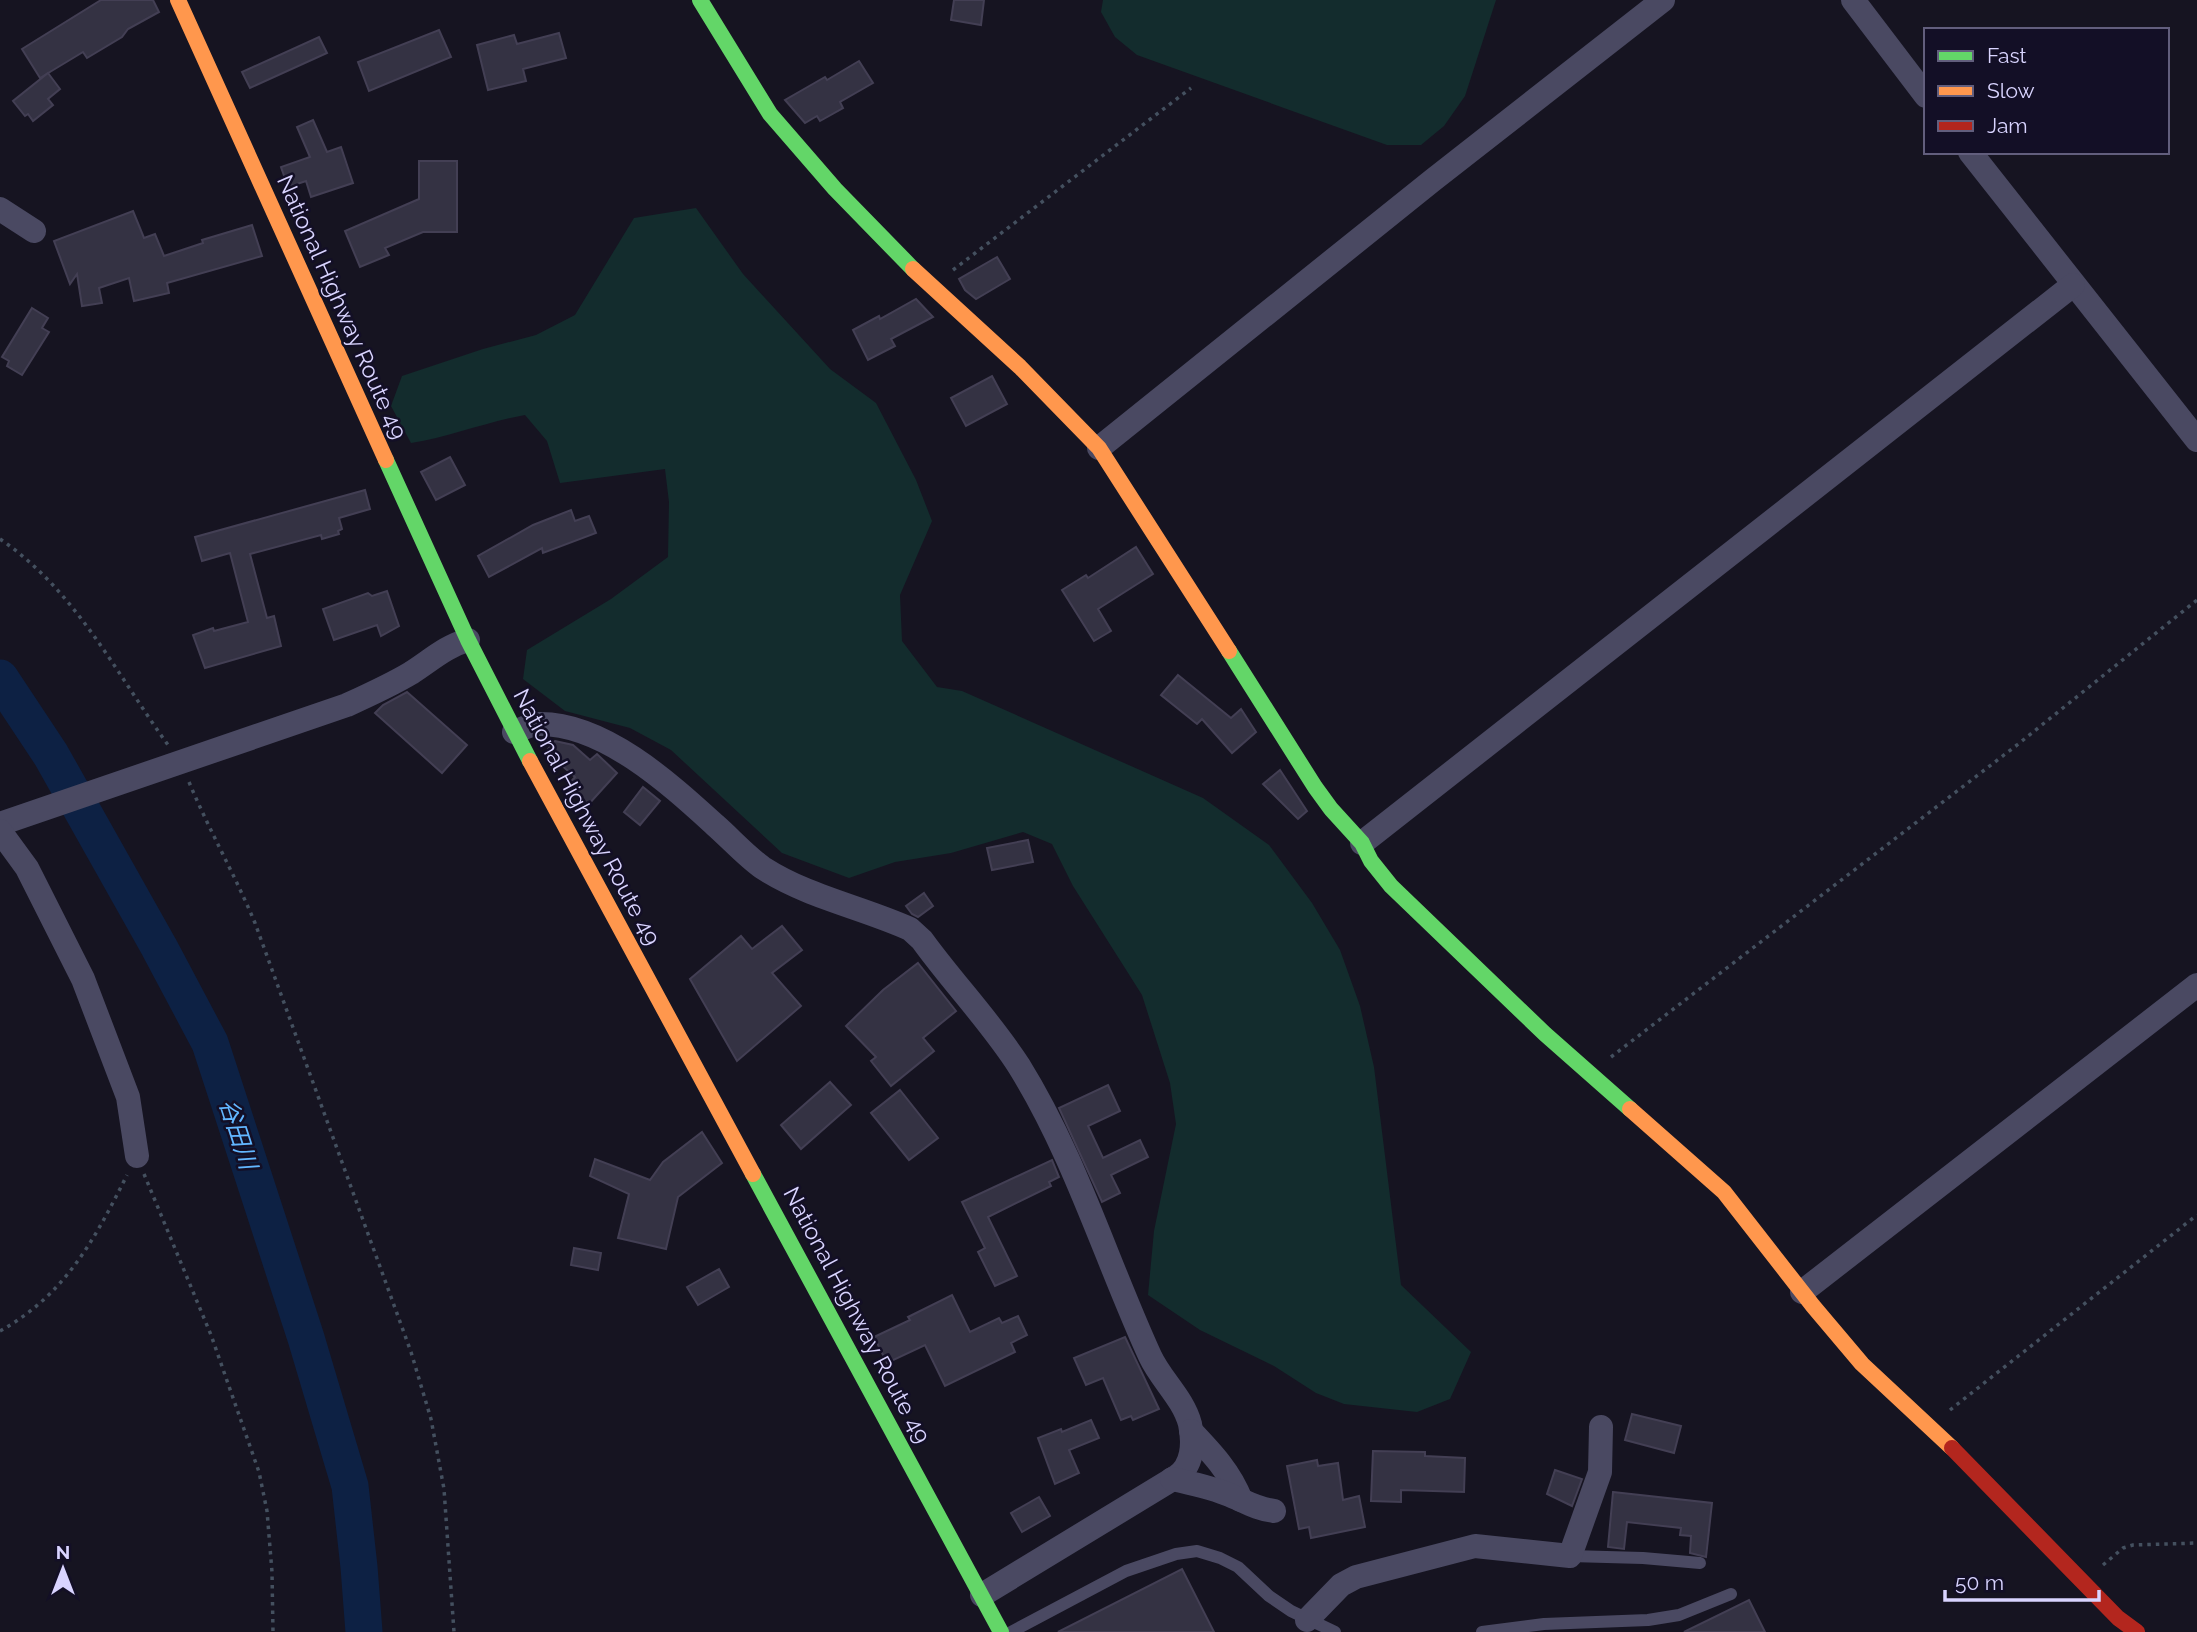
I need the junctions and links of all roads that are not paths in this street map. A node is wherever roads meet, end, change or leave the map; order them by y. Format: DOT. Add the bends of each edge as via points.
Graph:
graph roads {
  1 [pos="178,0"];
  2 [pos="700,0"];
  3 [pos="1663,0"];
  4 [pos="1853,0"];
  5 [pos="1924,93"];
  6 [pos="1971,154"];
  7 [pos="0,209"];
  8 [pos="34,230"];
  9 [pos="2073,285"];
  10 [pos="2197,440"];
  11 [pos="1099,447"];
  12 [pos="468,640"];
  13 [pos="514,732"];
  14 [pos="1,826"];
  15 [pos="1362,844"];
  16 [pos="2197,985"];
  17 [pos="137,1156"];
  18 [pos="1802,1292"];
  19 [pos="1601,1427"];
  20 [pos="1191,1431"];
  21 [pos="1172,1479"];
  22 [pos="1241,1500"];
  23 [pos="1274,1511"];
  24 [pos="1570,1556"];
  25 [pos="1700,1563"];
  26 [pos="1731,1594"];
  27 [pos="982,1595"];
  28 [pos="1307,1620"];
  29 [pos="1001,1632"];
  30 [pos="1011,1632"];
  31 [pos="1335,1632"];
  32 [pos="1482,1632"];
  33 [pos="2137,1632"];
  1 -- 12 [label="main road, National Highway Route 49"];
  2 -- 11 [label="main road" via="770,114 867,224"];
  3 -- 11 [label="street"];
  4 -- 5 [label="street"];
  6 -- 9 [label="street"];
  7 -- 8 [label="street"];
  9 -- 10 [label="street"];
  9 -- 15 [label="street"];
  11 -- 15 [label="main road" via="1315,787"];
  12 -- 13 [label="main road, National Highway Route 49"];
  12 -- 14 [label="street" via="453,644 411,673 347,705"];
  13 -- 20 [label="street" via="538,724 577,730 605,741 681,794 761,867 796,887 897,923 922,940 1008,1050 1035,1095 1152,1359 1175,1393"];
  13 -- 27 [label="main road, National Highway Route 49"];
  14 -- 17 [label="street" via="83,979 128,1097"];
  15 -- 18 [label="main road" via="1391,886 1545,1034 1724,1192"];
  16 -- 18 [label="street"];
  18 -- 33 [label="main road" via="1862,1364"];
  19 -- 24 [label="street" via="1600,1472"];
  20 -- 21 [label="street" via="1189,1463"];
  20 -- 22 [label="street" via="1222,1465"];
  21 -- 22 [label="street"];
  21 -- 27 [label="street"];
  22 -- 23 [label="street"];
  24 -- 25 [label="lane"];
  24 -- 28 [label="street" via="1490,1546 1461,1549 1356,1577 1341,1585"];
  26 -- 32 [label="lane" via="1679,1615 1648,1620 1544,1624"];
  27 -- 29 [label="main road, National Highway Route 49"];
  28 -- 30 [label="lane" via="1269,1596 1238,1567 1196,1550 1126,1571"];
  28 -- 31 [label="lane"];
}
